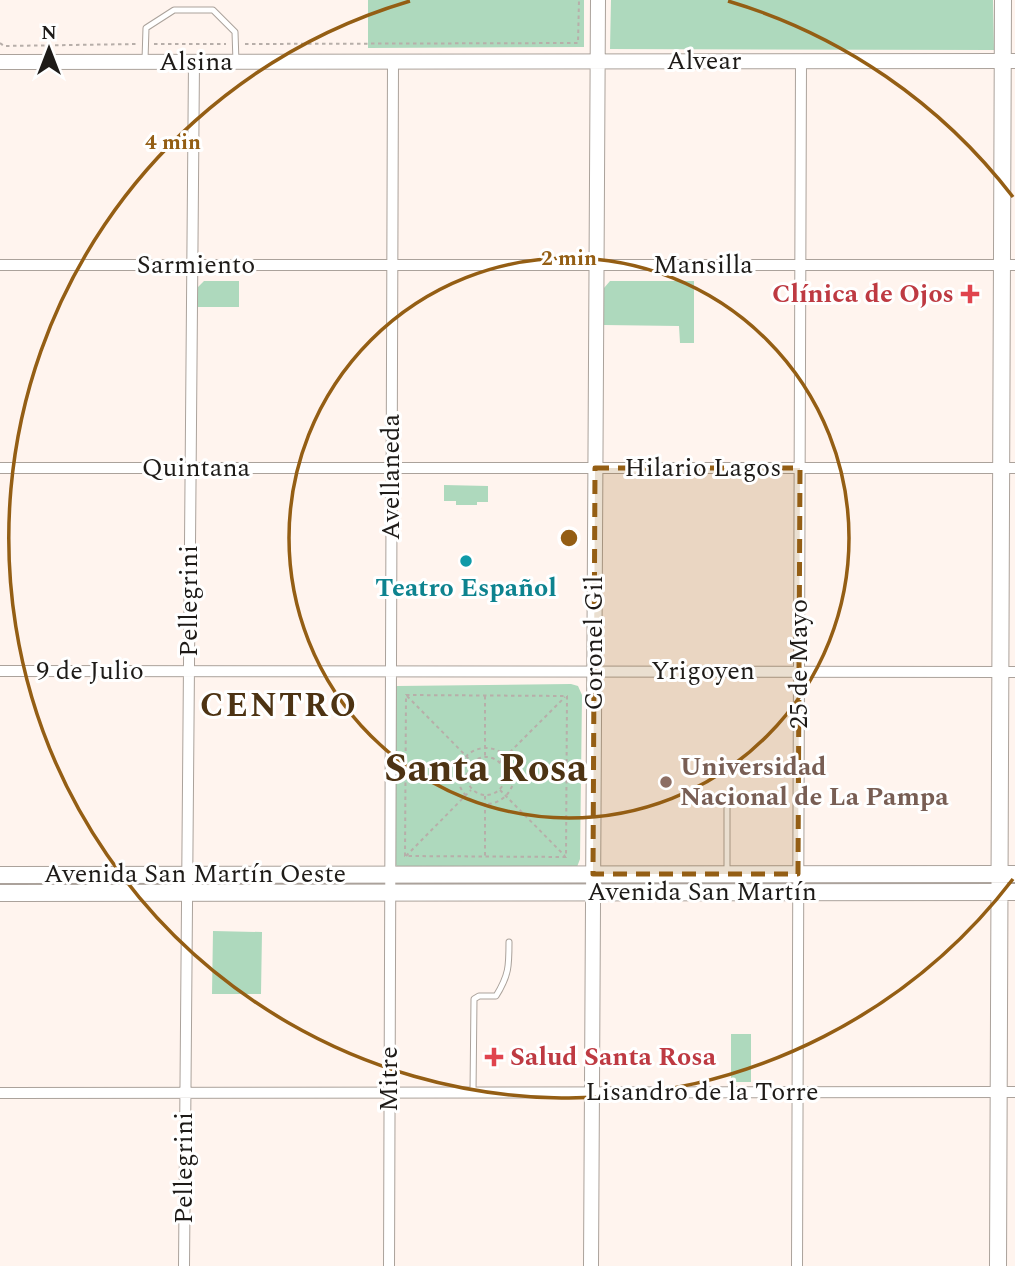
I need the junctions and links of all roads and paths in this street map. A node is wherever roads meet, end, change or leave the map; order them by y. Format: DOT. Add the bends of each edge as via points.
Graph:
graph roads {
  1 [pos="579,0"];
  2 [pos="598,0"];
  3 [pos="1003,0"];
  4 [pos="0,43"];
  5 [pos="145,44"];
  6 [pos="235,44"];
  7 [pos="597,61"];
  8 [pos="801,61"];
  9 [pos="1009,61"];
  10 [pos="0,62"];
  11 [pos="145,62"];
  12 [pos="194,62"];
  13 [pos="236,62"];
  14 [pos="393,62"];
  15 [pos="0,265"];
  16 [pos="192,265"];
  17 [pos="392,265"];
  18 [pos="596,265"];
  19 [pos="800,265"];
  20 [pos="1009,265"];
  21 [pos="0,468"];
  22 [pos="190,468"];
  23 [pos="391,468"];
  24 [pos="595,468"];
  25 [pos="800,468"];
  26 [pos="1008,468"];
  27 [pos="0,671"];
  28 [pos="189,671"];
  29 [pos="391,671"];
  30 [pos="594,671"];
  31 [pos="799,671"];
  32 [pos="1008,671"];
  33 [pos="406,695"];
  34 [pos="485,695"];
  35 [pos="567,696"];
  36 [pos="485,748"];
  37 [pos="466,756"];
  38 [pos="506,756"];
  39 [pos="485,757"];
  40 [pos="473,763"];
  41 [pos="499,763"];
  42 [pos="405,776"];
  43 [pos="458,776"];
  44 [pos="467,776"];
  45 [pos="505,776"];
  46 [pos="514,776"];
  47 [pos="566,776"];
  48 [pos="472,789"];
  49 [pos="499,789"];
  50 [pos="485,795"];
  51 [pos="466,796"];
  52 [pos="506,796"];
  53 [pos="727,799"];
  54 [pos="485,804"];
  55 [pos="405,856"];
  56 [pos="485,857"];
  57 [pos="566,857"];
  58 [pos="187,874"];
  59 [pos="390,874"];
  60 [pos="470,874"];
  61 [pos="513,874"];
  62 [pos="593,874"];
  63 [pos="727,874"];
  64 [pos="798,874"];
  65 [pos="1007,874"];
  66 [pos="0,875"];
  67 [pos="470,892"];
  68 [pos="513,892"];
  69 [pos="593,892"];
  70 [pos="798,892"];
  71 [pos="1007,892"];
  72 [pos="0,893"];
  73 [pos="187,893"];
  74 [pos="390,893"];
  75 [pos="509,942"];
  76 [pos="592,1092"];
  77 [pos="797,1092"];
  78 [pos="1007,1092"];
  79 [pos="0,1093"];
  80 [pos="185,1093"];
  81 [pos="389,1093"];
  82 [pos="473,1093"];
  83 [pos="184,1266"];
  84 [pos="389,1266"];
  85 [pos="591,1266"];
  86 [pos="797,1266"];
  87 [pos="998,1266"];
  1 -- 6 [label="path" via="578,43"];
  2 -- 7 [label="street, Coronel Gil"];
  3 -- 9 [label="main road"];
  4 -- 5 [label="path"];
  5 -- 6 [label="path"];
  5 -- 6 [label="lane" via="145,29 174,10 212,10 235,32"];
  5 -- 11 [label="lane"];
  6 -- 13 [label="lane"];
  7 -- 8 [label="street, Alvear"];
  7 -- 14 [label="street, Alvear"];
  7 -- 18 [label="street, Coronel Gil"];
  8 -- 9 [label="street, Alvear"];
  8 -- 19 [label="street, 25 de Mayo"];
  9 -- 20 [label="main road"];
  10 -- 11 [label="street, Alsina"];
  11 -- 12 [label="street, Alsina"];
  12 -- 13 [label="street, Alsina"];
  12 -- 16 [label="street, Pellegrini"];
  13 -- 14 [label="street, Alsina"];
  14 -- 17 [label="street, Avellaneda"];
  15 -- 16 [label="street, Sarmiento"];
  16 -- 17 [label="street, Sarmiento"];
  16 -- 22 [label="street, Pellegrini"];
  17 -- 18 [label="street, Mansilla"];
  17 -- 23 [label="street, Avellaneda"];
  18 -- 19 [label="street, Mansilla"];
  18 -- 24 [label="street, Coronel Gil"];
  19 -- 20 [label="street, Mansilla"];
  19 -- 25 [label="street, 25 de Mayo"];
  20 -- 26 [label="main road"];
  21 -- 22 [label="street, Quintana"];
  22 -- 23 [label="street, Quintana"];
  22 -- 28 [label="street, Pellegrini"];
  23 -- 24 [label="street, Hilario Lagos"];
  23 -- 29 [label="street, Avellaneda"];
  24 -- 25 [label="street, Hilario Lagos"];
  24 -- 30 [label="street, Coronel Gil"];
  25 -- 26 [label="street, Hilario Lagos"];
  25 -- 31 [label="street, 25 de Mayo"];
  26 -- 32 [label="main road"];
  27 -- 28 [label="street, 9 de Julio"];
  28 -- 29 [label="street, 9 de Julio"];
  28 -- 58 [label="street, Pellegrini"];
  29 -- 30 [label="street, Yrigoyen"];
  29 -- 59 [label="street, Avellaneda"];
  30 -- 31 [label="street, Yrigoyen"];
  30 -- 62 [label="street, Coronel Gil"];
  31 -- 32 [label="street, Yrigoyen"];
  31 -- 64 [label="street, 25 de Mayo"];
  32 -- 65 [label="main road"];
  33 -- 34 [label="path"];
  33 -- 37 [label="path"];
  33 -- 42 [label="path"];
  34 -- 35 [label="path"];
  34 -- 36 [label="path"];
  35 -- 38 [label="path"];
  35 -- 47 [label="path"];
  36 -- 37 [label="path"];
  36 -- 38 [label="path"];
  36 -- 39 [label="path"];
  37 -- 40 [label="path"];
  37 -- 43 [label="path"];
  38 -- 41 [label="path"];
  38 -- 46 [label="path"];
  39 -- 40 [label="path"];
  39 -- 41 [label="path"];
  40 -- 44 [label="path"];
  41 -- 45 [label="path"];
  42 -- 43 [label="path"];
  42 -- 55 [label="path"];
  43 -- 44 [label="path"];
  43 -- 51 [label="path"];
  44 -- 48 [label="path"];
  45 -- 46 [label="path"];
  45 -- 49 [label="path"];
  46 -- 47 [label="path"];
  46 -- 52 [label="path"];
  47 -- 57 [label="path"];
  48 -- 50 [label="path"];
  48 -- 51 [label="path"];
  49 -- 50 [label="path"];
  49 -- 52 [label="path"];
  50 -- 54 [label="path"];
  51 -- 54 [label="path"];
  51 -- 55 [label="path"];
  52 -- 54 [label="path"];
  52 -- 57 [label="path"];
  53 -- 63 [label="lane"];
  54 -- 56 [label="path"];
  55 -- 56 [label="path"];
  56 -- 57 [label="path"];
  58 -- 59 [label="main road, Avenida San Martín Oeste"];
  58 -- 66 [label="main road, Avenida San Martín Oeste"];
  58 -- 73 [label="street, Pellegrini"];
  59 -- 60 [label="main road, Avenida San Martín"];
  59 -- 74 [label="street, Avellaneda"];
  60 -- 61 [label="main road, Avenida San Martín"];
  60 -- 67 [label="main road"];
  61 -- 62 [label="main road, Avenida San Martín"];
  61 -- 68 [label="main road"];
  62 -- 63 [label="main road, Avenida San Martín"];
  62 -- 69 [label="street, Coronel Gil"];
  63 -- 64 [label="main road, Avenida San Martín"];
  64 -- 65 [label="main road, Avenida San Martín"];
  64 -- 70 [label="street, 25 de Mayo"];
  65 -- 71 [label="main road"];
  67 -- 68 [label="main road, Avenida San Martín"];
  67 -- 74 [label="main road, Avenida San Martín"];
  68 -- 69 [label="main road, Avenida San Martín"];
  69 -- 70 [label="main road, Avenida San Martín"];
  69 -- 76 [label="street, Coronel Gil"];
  70 -- 71 [label="main road, Avenida San Martín"];
  70 -- 77 [label="street, 25 de Mayo"];
  71 -- 78 [label="main road"];
  72 -- 73 [label="main road, Avenida San Martín Oeste"];
  73 -- 74 [label="main road, Avenida San Martín Oeste"];
  73 -- 80 [label="street, Pellegrini"];
  74 -- 81 [label="street, Mitre"];
  75 -- 82 [label="lane" via="509,974 498,994 474,999"];
  76 -- 77 [label="street, Lisandro de la Torre"];
  76 -- 82 [label="street, Lisandro de la Torre"];
  76 -- 85 [label="street, Coronel Gil"];
  77 -- 78 [label="street, Lisandro de la Torre"];
  77 -- 86 [label="street, 25 de Mayo"];
  78 -- 87 [label="main road"];
  79 -- 80 [label="street, Lisandro de la Torre"];
  80 -- 81 [label="street, Lisandro de la Torre"];
  80 -- 83 [label="street, Pellegrini"];
  81 -- 82 [label="street, Lisandro de la Torre"];
  81 -- 84 [label="street, Mitre"];
}
